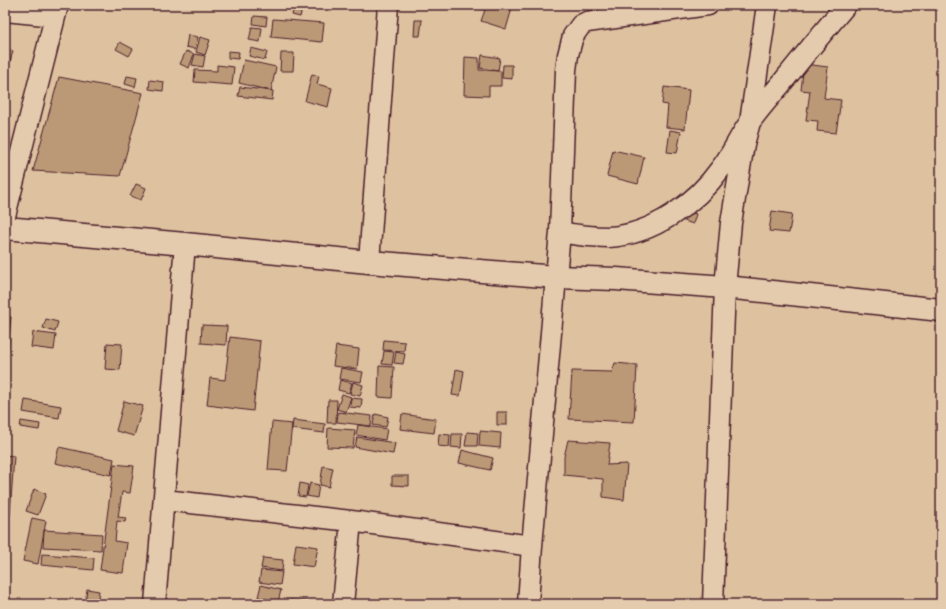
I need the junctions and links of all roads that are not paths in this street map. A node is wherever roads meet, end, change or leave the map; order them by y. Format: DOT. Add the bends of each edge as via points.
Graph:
graph roads {
  1 [pos="388,5"];
  2 [pos="708,5"];
  3 [pos="767,5"];
  4 [pos="846,5"];
  5 [pos="5,11"];
  6 [pos="56,11"];
  7 [pos="750,122"];
  8 [pos="5,216"];
  9 [pos="5,228"];
  10 [pos="560,232"];
  11 [pos="185,244"];
  12 [pos="369,262"];
  13 [pos="556,277"];
  14 [pos="725,287"];
  15 [pos="941,310"];
  16 [pos="164,500"];
  17 [pos="351,521"];
  18 [pos="532,546"];
  19 [pos="154,604"];
  20 [pos="343,604"];
  21 [pos="528,604"];
  22 [pos="713,604"];
  1 -- 12 [label="street"];
  2 -- 10 [label="street" via="587,22 577,30 570,44 566,70"];
  3 -- 7 [label="street"];
  4 -- 7 [label="street"];
  5 -- 6 [label="street"];
  6 -- 8 [label="street"];
  7 -- 10 [label="street" via="710,183 675,213 626,235 609,237"];
  7 -- 14 [label="street" via="731,223"];
  9 -- 11 [label="main road"];
  10 -- 13 [label="street"];
  11 -- 12 [label="main road"];
  11 -- 16 [label="street"];
  12 -- 13 [label="main road"];
  13 -- 14 [label="main road"];
  13 -- 18 [label="street"];
  14 -- 15 [label="main road"];
  14 -- 22 [label="street"];
  16 -- 17 [label="street"];
  16 -- 19 [label="street"];
  17 -- 18 [label="street"];
  17 -- 20 [label="street"];
  18 -- 21 [label="street"];
}
